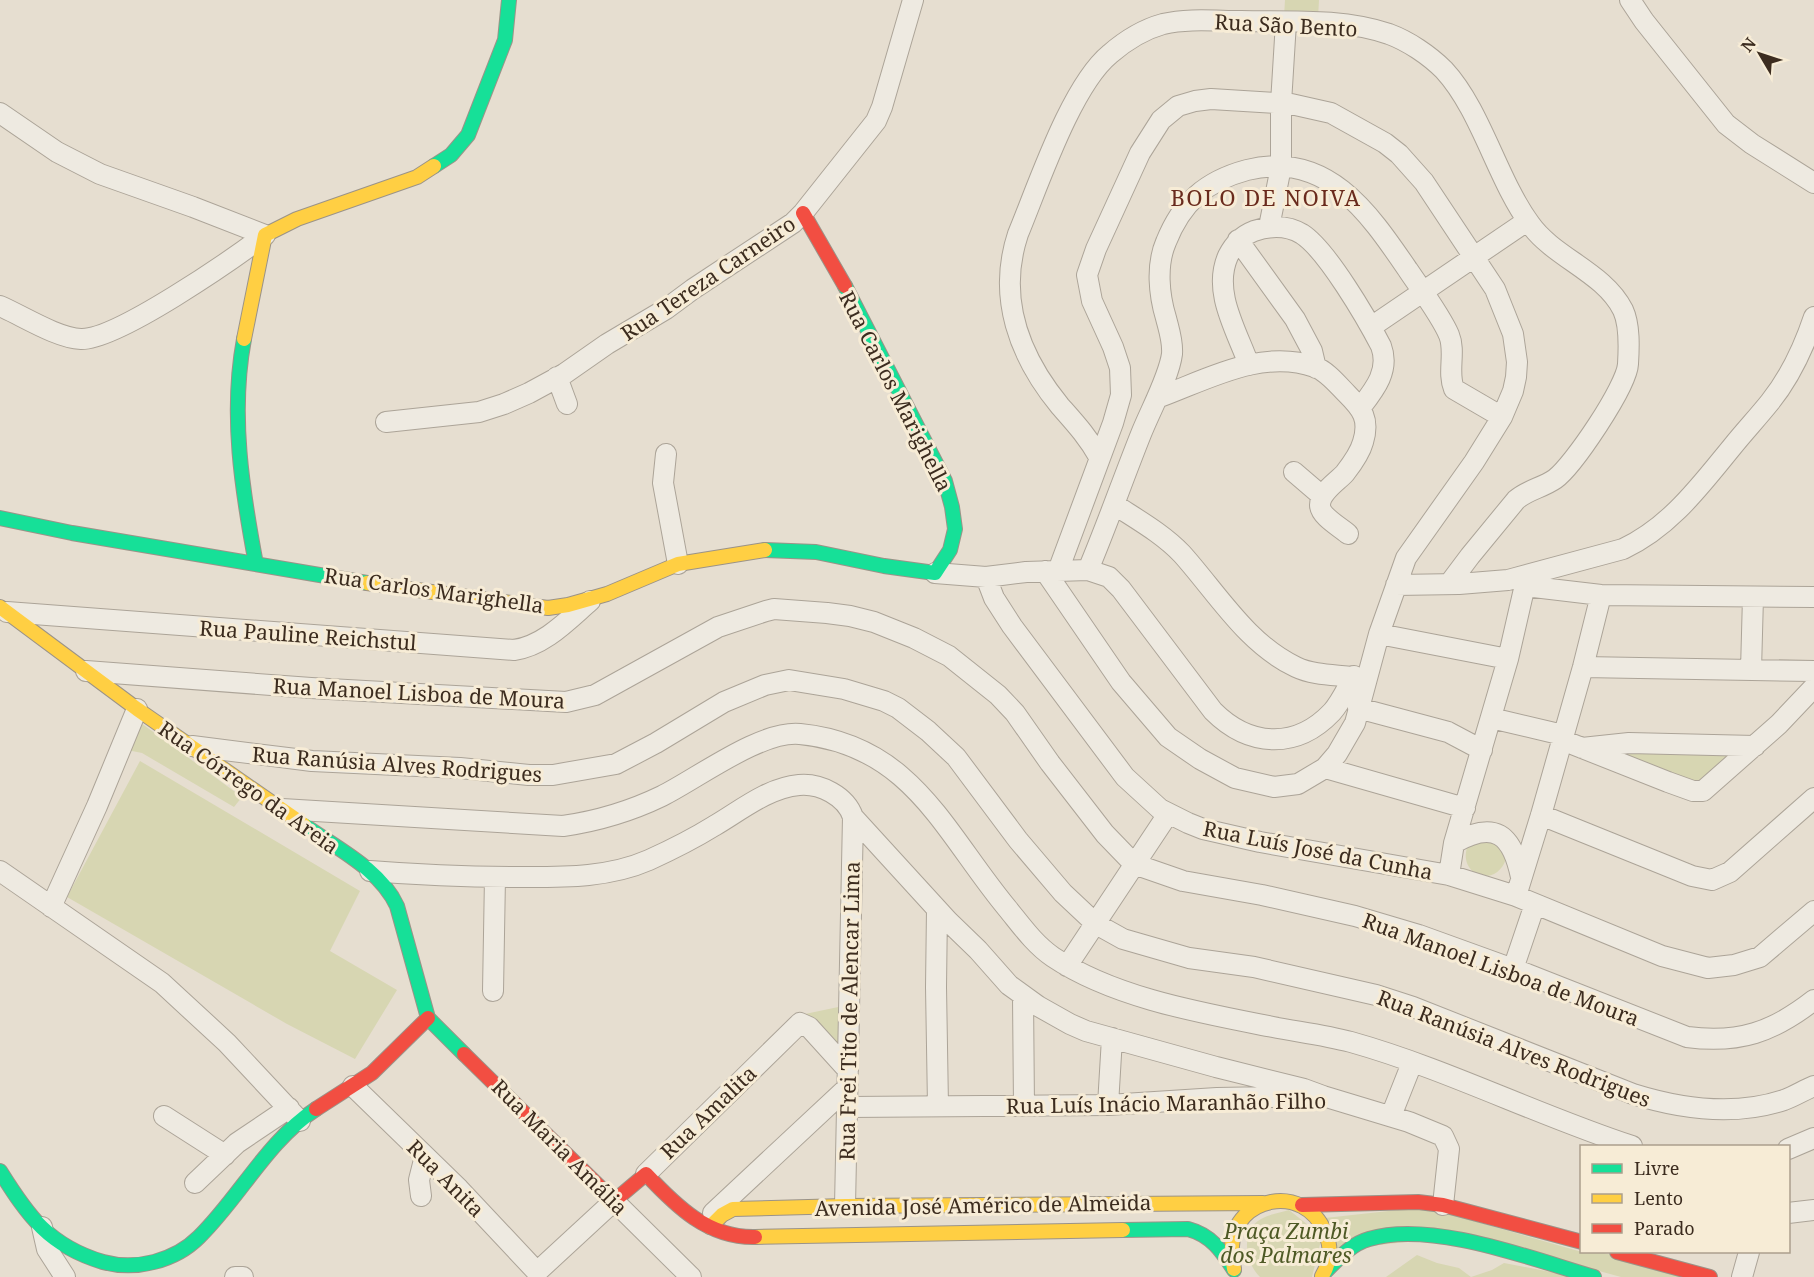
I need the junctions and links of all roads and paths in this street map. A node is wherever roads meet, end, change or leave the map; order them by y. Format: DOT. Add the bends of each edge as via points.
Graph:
graph roads {
  1 [pos="509,0"];
  2 [pos="913,0"];
  3 [pos="1630,0"];
  4 [pos="1286,22"];
  5 [pos="1281,103"];
  6 [pos="0,113"];
  7 [pos="1281,167"];
  8 [pos="1812,178"];
  9 [pos="803,213"];
  10 [pos="1527,221"];
  11 [pos="1269,227"];
  12 [pos="265,235"];
  13 [pos="1238,240"];
  14 [pos="1473,258"];
  15 [pos="1423,293"];
  16 [pos="0,306"];
  17 [pos="1814,317"];
  18 [pos="1371,327"];
  19 [pos="1249,365"];
  20 [pos="1316,368"];
  21 [pos="557,377"];
  22 [pos="1157,398"];
  23 [pos="567,404"];
  24 [pos="1361,407"];
  25 [pos="1502,417"];
  26 [pos="386,422"];
  27 [pos="666,454"];
  28 [pos="1099,458"];
  29 [pos="1294,472"];
  30 [pos="1322,496"];
  31 [pos="1115,505"];
  32 [pos="0,518"];
  33 [pos="1348,534"];
  34 [pos="256,564"];
  35 [pos="678,564"];
  36 [pos="1089,570"];
  37 [pos="1051,572"];
  38 [pos="935,573"];
  39 [pos="986,577"];
  40 [pos="1526,581"];
  41 [pos="1449,584"];
  42 [pos="1396,585"];
  43 [pos="1601,595"];
  44 [pos="1753,597"];
  45 [pos="1814,597"];
  46 [pos="592,599"];
  47 [pos="3,609"];
  48 [pos="1378,634"];
  49 [pos="1508,659"];
  50 [pos="1583,666"];
  51 [pos="1751,670"];
  52 [pos="86,671"];
  53 [pos="1814,671"];
  54 [pos="1360,678"];
  55 [pos="1814,687"];
  56 [pos="1358,708"];
  57 [pos="137,709"];
  58 [pos="1491,718"];
  59 [pos="1562,737"];
  60 [pos="192,746"];
  61 [pos="1755,746"];
  62 [pos="1580,748"];
  63 [pos="1482,750"];
  64 [pos="1325,768"];
  65 [pos="1814,798"];
  66 [pos="1465,808"];
  67 [pos="282,809"];
  68 [pos="1168,814"];
  69 [pos="1541,815"];
  70 [pos="853,817"];
  71 [pos="1454,843"];
  72 [pos="1134,864"];
  73 [pos="0,870"];
  74 [pos="370,871"];
  75 [pos="1449,875"];
  76 [pos="495,877"];
  77 [pos="1519,888"];
  78 [pos="1535,904"];
  79 [pos="51,907"];
  80 [pos="937,909"];
  81 [pos="1814,910"];
  82 [pos="1095,924"];
  83 [pos="1067,966"];
  84 [pos="1513,969"];
  85 [pos="493,991"];
  86 [pos="1023,997"];
  87 [pos="1814,1000"];
  88 [pos="428,1018"];
  89 [pos="1112,1038"];
  90 [pos="1412,1063"];
  91 [pos="1216,1067"];
  92 [pos="848,1078"];
  93 [pos="352,1086"];
  94 [pos="1814,1086"];
  95 [pos="1323,1096"];
  96 [pos="1217,1098"];
  97 [pos="938,1106"];
  98 [pos="1024,1106"];
  99 [pos="1108,1106"];
  100 [pos="848,1107"];
  101 [pos="294,1115"];
  102 [pos="164,1116"];
  103 [pos="1391,1116"];
  104 [pos="1814,1138"];
  105 [pos="1629,1145"];
  106 [pos="1790,1148"];
  107 [pos="225,1155"];
  108 [pos="424,1156"];
  109 [pos="0,1171"];
  110 [pos="646,1174"];
  111 [pos="195,1183"];
  112 [pos="421,1196"];
  113 [pos="614,1201"];
  114 [pos="1263,1203"];
  115 [pos="1302,1204"];
  116 [pos="1443,1205"];
  117 [pos="845,1206"];
  118 [pos="1814,1210"];
  119 [pos="1790,1213"];
  120 [pos="706,1225"];
  121 [pos="42,1227"];
  122 [pos="1580,1242"];
  123 [pos="1624,1253"];
  124 [pos="1748,1253"];
  125 [pos="1237,1273"];
  126 [pos="1323,1274"];
  127 [pos="65,1277"];
  128 [pos="235,1277"];
  129 [pos="243,1277"];
  130 [pos="691,1277"];
  131 [pos="1594,1277"];
  132 [pos="1710,1277"];
  133 [pos="1742,1277"];
  1 -- 12 [label="street" via="505,40 468,135 451,155 417,177 314,212"];
  2 -- 9 [label="street, Rua Tereza Carneiro" via="880,113"];
  3 -- 8 [label="street" via="1726,124 1752,144"];
  4 -- 5 [label="street"];
  4 -- 10 [label="street, Rua São Bento" via="1370,29 1392,35 1434,61 1466,103"];
  4 -- 28 [label="street, Rua São Bento" via="1181,22 1147,30 1099,66 1068,116 1052,153 1013,247 1010,297 1018,334 1029,358"];
  5 -- 7 [label="street"];
  5 -- 14 [label="street" via="1330,113 1384,143 1424,182"];
  5 -- 28 [label="street" via="1211,99 1178,106 1161,120 1140,153 1087,275 1092,301 1113,347 1122,381 1118,407"];
  6 -- 12 [label="street" via="57,152 100,174"];
  7 -- 11 [label="street"];
  7 -- 15 [label="street" via="1317,176 1357,201"];
  7 -- 22 [label="street" via="1263,166 1210,184 1188,205 1166,242 1159,265 1172,354"];
  9 -- 21 [label="street, Rua Tereza Carneiro" via="666,309"];
  9 -- 38 [label="street, Rua Carlos Marighella" via="945,481 955,521 954,542"];
  10 -- 14 [label="street"];
  10 -- 41 [label="street, Rua São Bento" via="1548,244 1591,275 1623,311 1629,345 1628,368 1610,407 1570,464 1553,480 1521,496"];
  11 -- 13 [label="street"];
  11 -- 18 [label="street" via="1296,231 1311,242 1326,258"];
  12 -- 16 [label="street" via="170,299 98,336 68,336"];
  12 -- 34 [label="street" via="243,344 238,405 238,462"];
  13 -- 19 [label="street" via="1224,266 1222,284"];
  13 -- 20 [label="street" via="1295,319 1312,351"];
  14 -- 15 [label="street"];
  14 -- 25 [label="street" via="1495,289 1513,334 1516,377"];
  15 -- 18 [label="street"];
  15 -- 25 [label="street" via="1449,337 1454,389"];
  17 -- 40 [label="street" via="1805,343 1771,401 1699,488 1667,520 1623,549"];
  18 -- 24 [label="street" via="1381,346 1384,364 1378,382"];
  19 -- 20 [label="street" via="1270,361"];
  19 -- 22 [label="street"];
  20 -- 24 [label="street"];
  21 -- 23 [label="street"];
  21 -- 26 [label="street, Rua Tereza Carneiro" via="479,412"];
  22 -- 31 [label="street"];
  24 -- 30 [label="street" via="1366,431 1363,444 1350,466"];
  25 -- 42 [label="street" via="1406,558"];
  27 -- 35 [label="street" via="663,483"];
  28 -- 37 [label="street"];
  29 -- 30 [label="street"];
  30 -- 33 [label="street" via="1321,509"];
  31 -- 36 [label="street"];
  31 -- 54 [label="street" via="1152,528 1181,554 1226,608 1282,659 1308,672"];
  32 -- 34 [label="street, Rua Carlos Marighella"];
  34 -- 46 [label="street, Rua Carlos Marighella" via="516,605 558,607"];
  35 -- 38 [label="street, Rua Carlos Marighella" via="779,549"];
  35 -- 46 [label="street, Rua Carlos Marighella"];
  36 -- 37 [label="street, Rua Carlos Marighella"];
  36 -- 54 [label="street" via="1115,583 1213,711 1247,734 1278,740 1306,733 1333,711"];
  37 -- 39 [label="street, Rua Carlos Marighella"];
  37 -- 64 [label="street" via="1121,682 1168,737 1235,778 1274,788 1298,784"];
  38 -- 39 [label="street, Rua Carlos Marighella"];
  39 -- 68 [label="street, Rua Luís José da Cunha" via="1012,626 1125,777"];
  40 -- 41 [label="street"];
  40 -- 43 [label="street"];
  40 -- 49 [label="street"];
  41 -- 42 [label="street"];
  42 -- 48 [label="street"];
  43 -- 44 [label="street"];
  43 -- 50 [label="street"];
  44 -- 45 [label="street"];
  44 -- 51 [label="street"];
  46 -- 47 [label="street, Rua Pauline Reichstul" via="542,639 521,650"];
  47 -- 52 [label="street, Rua Córrego da Areia"];
  48 -- 49 [label="street"];
  48 -- 54 [label="street"];
  49 -- 58 [label="street"];
  50 -- 51 [label="street"];
  50 -- 59 [label="street"];
  51 -- 53 [label="street"];
  52 -- 57 [label="street, Rua Córrego da Areia"];
  52 -- 72 [label="street, Rua Manoel Lisboa de Moura" via="566,702 595,695 701,634 732,621 774,609 850,616 929,645 998,695 1105,834"];
  54 -- 56 [label="street"];
  55 -- 61 [label="street"];
  56 -- 63 [label="street" via="1448,732"];
  56 -- 64 [label="street" via="1349,736"];
  57 -- 60 [label="street, Rua Córrego da Areia"];
  57 -- 79 [label="street"];
  58 -- 59 [label="street"];
  58 -- 63 [label="street"];
  59 -- 62 [label="street"];
  59 -- 69 [label="street"];
  60 -- 67 [label="street, Rua Córrego da Areia"];
  60 -- 82 [label="street, Rua Ranúsia Alves Rodrigues" via="312,761 553,775 616,764 754,688 789,680 827,686 884,701 928,731 956,757 1055,885"];
  61 -- 62 [label="street" via="1629,743"];
  61 -- 62 [label="street" via="1698,792"];
  63 -- 66 [label="street"];
  64 -- 66 [label="street"];
  65 -- 69 [label="street" via="1730,872 1712,880 1692,876"];
  66 -- 71 [label="street"];
  67 -- 74 [label="street, Rua Córrego da Areia"];
  67 -- 83 [label="street" via="539,826 576,824 637,807 777,736 814,736 862,749 909,782 1033,940"];
  68 -- 72 [label="street"];
  68 -- 75 [label="street, Rua Luís José da Cunha" via="1232,836"];
  69 -- 77 [label="street"];
  70 -- 76 [label="street" via="846,802 838,797 819,787 798,785 769,793 688,841 637,865 588,876"];
  70 -- 80 [label="street"];
  70 -- 92 [label="street, Rua Frei Tito de Alencar Lima"];
  71 -- 75 [label="street"];
  71 -- 77 [label="street" via="1480,831 1502,837 1516,855"];
  72 -- 82 [label="street"];
  72 -- 84 [label="street, Rua Manoel Lisboa de Moura" via="1183,881 1355,916"];
  73 -- 79 [label="street"];
  74 -- 76 [label="street"];
  74 -- 88 [label="street, Rua Córrego da Areia" via="388,888 397,906"];
  75 -- 77 [label="street, Rua Luís José da Cunha"];
  76 -- 85 [label="street"];
  77 -- 78 [label="street, Rua Luís José da Cunha"];
  78 -- 81 [label="street, Rua Luís José da Cunha" via="1662,956 1708,968 1760,957"];
  78 -- 84 [label="street"];
  79 -- 101 [label="street" via="162,983 227,1043"];
  80 -- 86 [label="street"];
  80 -- 97 [label="street"];
  82 -- 83 [label="street"];
  82 -- 94 [label="street, Rua Ranúsia Alves Rodrigues" via="1123,939 1168,953 1347,987 1385,998 1669,1105 1755,1107"];
  83 -- 90 [label="street" via="1135,994 1188,1009 1350,1042"];
  84 -- 87 [label="street, Rua Manoel Lisboa de Moura" via="1668,1031 1711,1040 1742,1037 1783,1022"];
  86 -- 89 [label="street" via="1070,1024"];
  86 -- 98 [label="street"];
  88 -- 93 [label="street" via="372,1073"];
  88 -- 113 [label="street, Rua Maria Amália"];
  89 -- 91 [label="street"];
  89 -- 99 [label="street"];
  90 -- 103 [label="street"];
  90 -- 105 [label="street"];
  91 -- 95 [label="street"];
  91 -- 96 [label="street"];
  92 -- 100 [label="street, Rua Frei Tito de Alencar Lima"];
  92 -- 110 [label="street, Rua Amalita" via="813,1031 801,1023"];
  92 -- 120 [label="street"];
  93 -- 101 [label="street"];
  93 -- 108 [label="street, Rua Anita"];
  95 -- 96 [label="street, Rua Luís Inácio Maranhão Filho"];
  95 -- 103 [label="street, Rua Luís Inácio Maranhão Filho"];
  96 -- 99 [label="street, Rua Luís Inácio Maranhão Filho"];
  97 -- 98 [label="street, Rua Luís Inácio Maranhão Filho"];
  97 -- 100 [label="street, Rua Luís Inácio Maranhão Filho"];
  98 -- 99 [label="street, Rua Luís Inácio Maranhão Filho"];
  100 -- 117 [label="street, Rua Frei Tito de Alencar Lima"];
  101 -- 107 [label="street" via="237,1143"];
  101 -- 121 [label="street" via="268,1154 199,1237 161,1260 135,1266 96,1261 65,1247"];
  102 -- 107 [label="street"];
  103 -- 116 [label="street, Rua Luís Inácio Maranhão Filho" via="1432,1130 1446,1140 1449,1149"];
  104 -- 106 [label="street"];
  107 -- 111 [label="street"];
  108 -- 112 [label="street" via="419,1180"];
  108 -- 113 [label="street, Rua Anita" via="537,1272"];
  109 -- 121 [label="street"];
  110 -- 113 [label="street, Rua Amalita"];
  110 -- 120 [label="street, Avenida José Américo de Almeida" via="678,1208"];
  113 -- 130 [label="street, Rua Maria Amália"];
  114 -- 115 [label="street" via="1289,1200"];
  114 -- 117 [label="street, Avenida José Américo de Almeida"];
  114 -- 125 [label="street" via="1251,1209 1234,1231 1231,1251"];
  115 -- 116 [label="street"];
  115 -- 126 [label="street" via="1322,1221 1328,1232 1330,1259"];
  116 -- 122 [label="street"];
  117 -- 120 [label="street, Avenida José Américo de Almeida" via="733,1209"];
  118 -- 119 [label="street"];
  120 -- 125 [label="street, Avenida José Américo de Almeida" via="734,1236 756,1237 1188,1229 1219,1245"];
  121 -- 127 [label="street" via="47,1249"];
  123 -- 132 [label="street"];
  124 -- 133 [label="street"];
  126 -- 131 [label="street" via="1357,1244 1395,1233 1440,1237"];
  128 -- 129 [label="street"];
}
